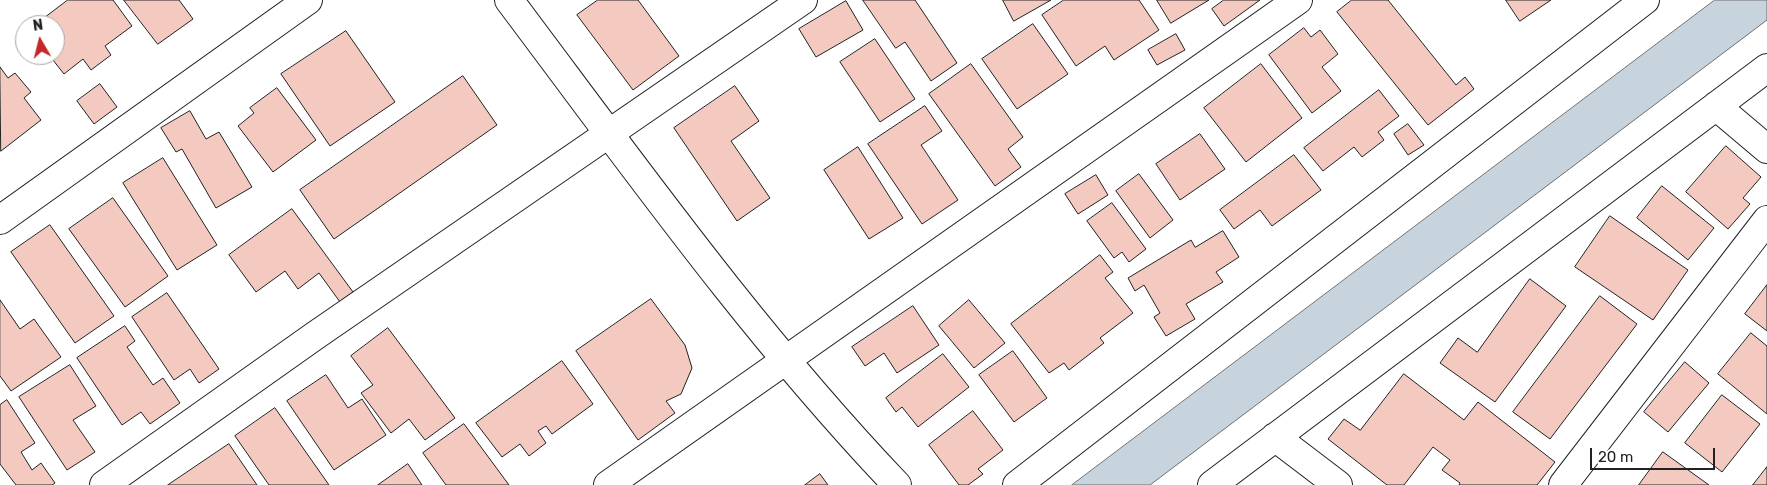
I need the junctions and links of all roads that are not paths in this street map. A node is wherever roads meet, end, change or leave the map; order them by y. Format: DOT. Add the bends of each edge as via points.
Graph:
graph roads {
  1 [pos="308,0"];
  2 [pos="509,0"];
  3 [pos="803,0"];
  4 [pos="1298,0"];
  5 [pos="1633,3"];
  6 [pos="1767,68"];
  7 [pos="1716,106"];
  8 [pos="610,133"];
  9 [pos="1767,149"];
  10 [pos="0,220"];
  11 [pos="1767,220"];
  12 [pos="786,358"];
  13 [pos="1275,437"];
  14 [pos="104,485"];
  15 [pos="608,485"];
  16 [pos="897,485"];
  17 [pos="1017,485"];
  18 [pos="1212,485"];
  19 [pos="1338,485"];
  20 [pos="1563,485"];
  1 -- 10 [label="street"];
  2 -- 8 [label="street"];
  3 -- 8 [label="street"];
  4 -- 12 [label="street"];
  5 -- 17 [label="street"];
  6 -- 7 [label="street"];
  7 -- 9 [label="street"];
  7 -- 13 [label="street"];
  8 -- 12 [label="street" via="700,254"];
  8 -- 14 [label="street"];
  11 -- 20 [label="street"];
  12 -- 15 [label="street"];
  12 -- 16 [label="street"];
  13 -- 18 [label="street"];
  13 -- 19 [label="street"];
}
